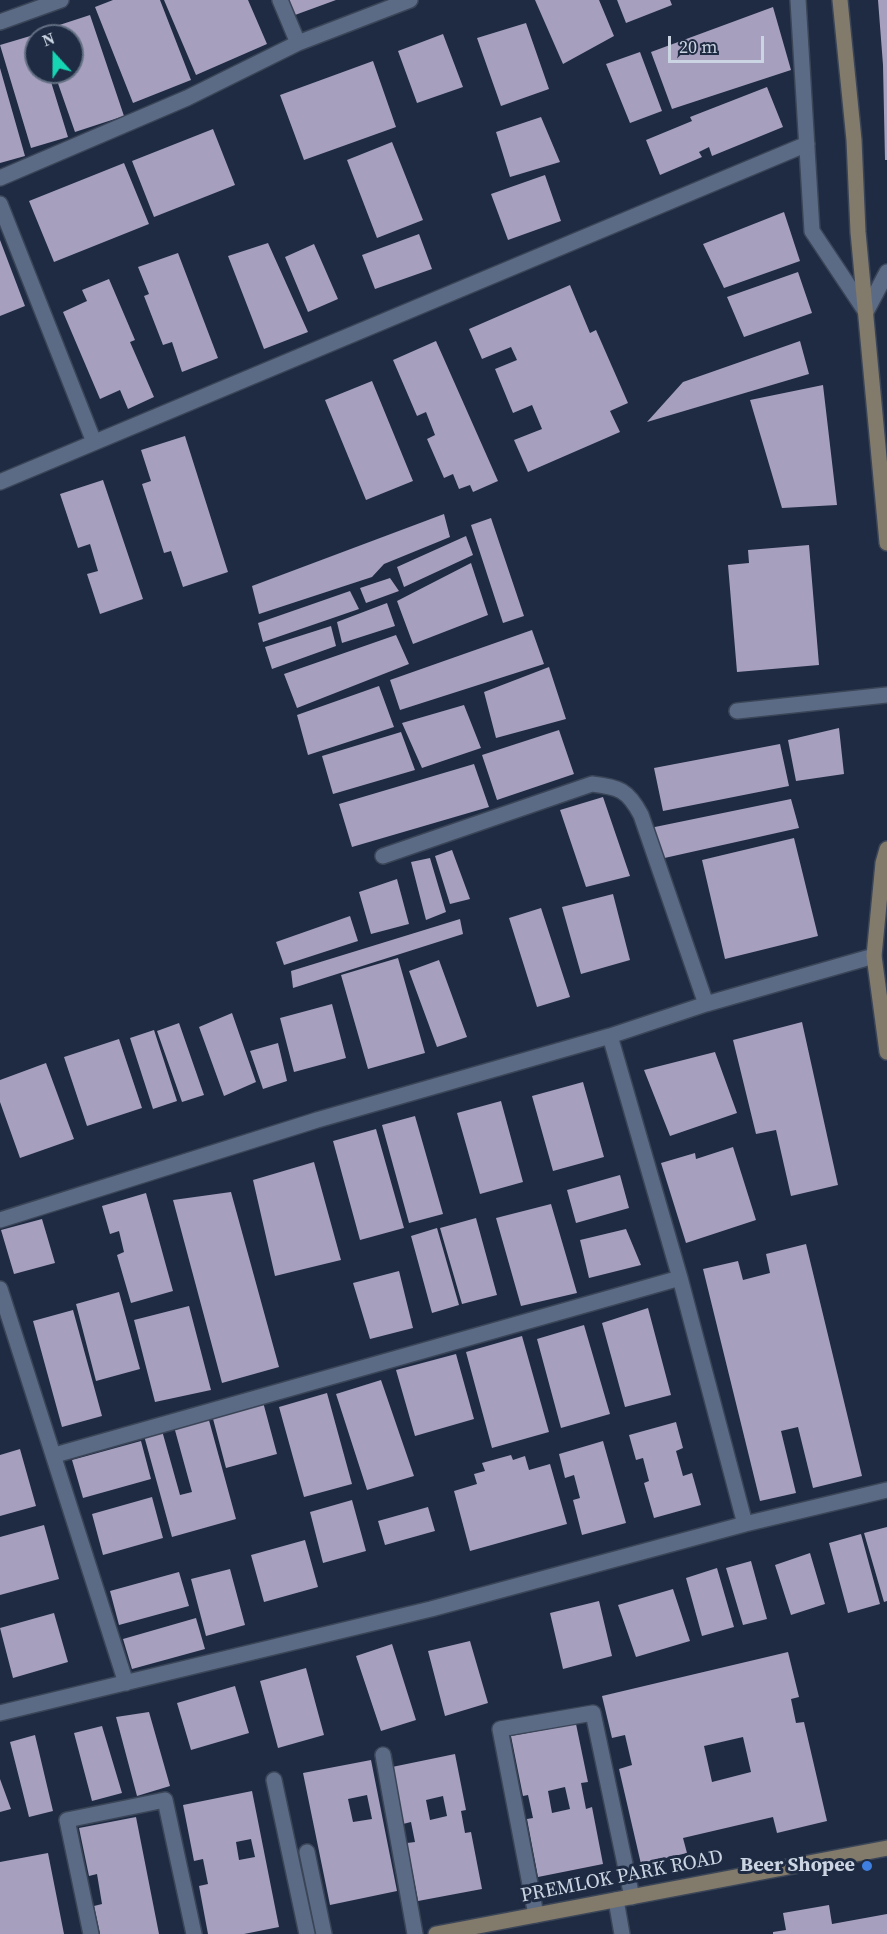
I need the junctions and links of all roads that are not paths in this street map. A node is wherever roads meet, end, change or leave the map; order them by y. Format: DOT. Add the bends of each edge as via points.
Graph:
graph roads {
  1 [pos="61,0"];
  2 [pos="280,0"];
  3 [pos="410,0"];
  4 [pos="798,0"];
  5 [pos="840,0"];
  6 [pos="0,22"];
  7 [pos="298,43"];
  8 [pos="807,144"];
  9 [pos="0,178"];
  10 [pos="0,204"];
  11 [pos="887,272"];
  12 [pos="866,312"];
  13 [pos="94,442"];
  14 [pos="0,482"];
  15 [pos="887,543"];
  16 [pos="887,695"];
  17 [pos="737,711"];
  18 [pos="887,849"];
  19 [pos="383,856"];
  20 [pos="874,956"];
  21 [pos="706,1004"];
  22 [pos="610,1036"];
  23 [pos="887,1052"];
  24 [pos="0,1220"];
  25 [pos="680,1278"];
  26 [pos="0,1290"];
  27 [pos="55,1455"];
  28 [pos="887,1490"];
  29 [pos="746,1524"];
  30 [pos="126,1683"];
  31 [pos="0,1713"];
  32 [pos="383,1755"];
  33 [pos="274,1780"];
  34 [pos="887,1848"];
  35 [pos="307,1852"];
  36 [pos="632,1897"];
  37 [pos="616,1900"];
  38 [pos="536,1915"];
  39 [pos="91,1934"];
  40 [pos="194,1934"];
  41 [pos="307,1934"];
  42 [pos="324,1934"];
  43 [pos="416,1934"];
  44 [pos="436,1934"];
  45 [pos="622,1934"];
  1 -- 6 [label="street"];
  2 -- 7 [label="street"];
  3 -- 7 [label="street"];
  4 -- 8 [label="street"];
  5 -- 12 [label="street"];
  7 -- 9 [label="street" via="187,98"];
  8 -- 12 [label="street" via="812,231"];
  8 -- 13 [label="street"];
  10 -- 13 [label="street"];
  11 -- 12 [label="street"];
  12 -- 15 [label="street"];
  13 -- 14 [label="street"];
  16 -- 17 [label="street"];
  18 -- 20 [label="street" via="882,863"];
  19 -- 21 [label="street" via="592,784 614,787 633,799 641,815"];
  20 -- 21 [label="street"];
  20 -- 23 [label="street"];
  21 -- 22 [label="street"];
  22 -- 24 [label="street" via="317,1120"];
  22 -- 25 [label="street"];
  25 -- 27 [label="street"];
  25 -- 29 [label="street"];
  26 -- 27 [label="street"];
  27 -- 30 [label="street"];
  28 -- 29 [label="street"];
  29 -- 30 [label="street" via="431,1610"];
  30 -- 31 [label="street"];
  32 -- 43 [label="street"];
  33 -- 41 [label="street"];
  34 -- 36 [label="street, PREMLOK PARK ROAD"];
  35 -- 42 [label="street"];
  36 -- 37 [label="street, PREMLOK PARK ROAD"];
  36 -- 38 [label="street" via="593,1713 500,1729"];
  37 -- 38 [label="street, PREMLOK PARK ROAD"];
  37 -- 45 [label="street"];
  38 -- 44 [label="street, PREMLOK PARK ROAD"];
  39 -- 40 [label="street" via="67,1820 165,1800"];
}
